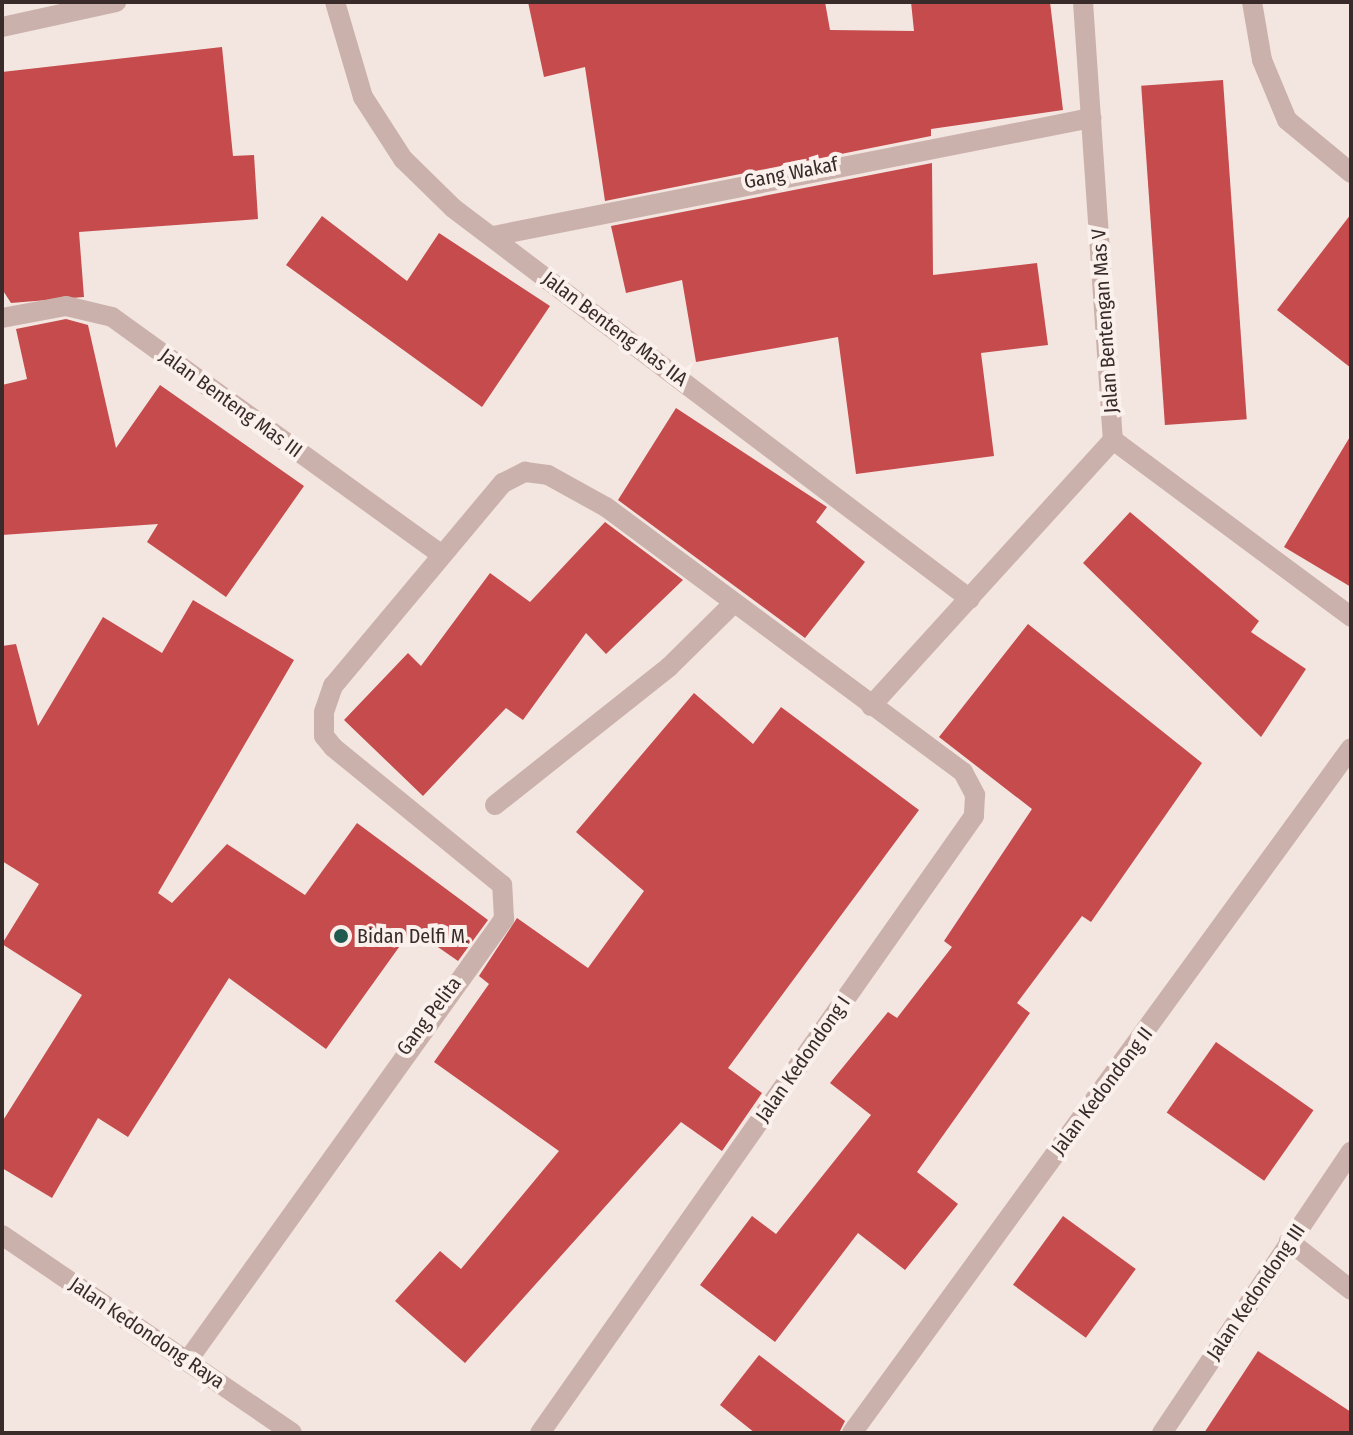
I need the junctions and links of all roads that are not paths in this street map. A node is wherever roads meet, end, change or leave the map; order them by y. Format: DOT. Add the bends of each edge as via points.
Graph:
graph roads {
  1 [pos="116,2"];
  2 [pos="335,2"];
  3 [pos="1083,2"];
  4 [pos="1252,2"];
  5 [pos="2,27"];
  6 [pos="1091,118"];
  7 [pos="1351,173"];
  8 [pos="493,236"];
  9 [pos="2,318"];
  10 [pos="1113,440"];
  11 [pos="442,555"];
  12 [pos="970,599"];
  13 [pos="734,603"];
  14 [pos="1351,617"];
  15 [pos="871,706"];
  16 [pos="1351,748"];
  17 [pos="495,805"];
  18 [pos="1351,1152"];
  19 [pos="2,1235"];
  20 [pos="1289,1241"];
  21 [pos="1351,1290"];
  22 [pos="188,1360"];
  23 [pos="292,1433"];
  24 [pos="540,1433"];
  25 [pos="852,1433"];
  26 [pos="1162,1433"];
  1 -- 5 [label="street"];
  2 -- 8 [label="street, Jalan Benteng Mas IIA" via="363,97 403,159"];
  3 -- 6 [label="street, Jalan Bentengan Mas V"];
  4 -- 7 [label="street" via="1262,60 1287,120"];
  6 -- 8 [label="street, Gang Wakaf"];
  6 -- 10 [label="street, Jalan Bentengan Mas V"];
  8 -- 12 [label="street, Jalan Benteng Mas IIA"];
  9 -- 11 [label="street, Jalan Benteng Mas III" via="66,306 112,317"];
  10 -- 12 [label="street"];
  10 -- 14 [label="street, Jalan Bentengan Mas V"];
  11 -- 13 [label="street, Jalan Kedondong I" via="503,483 525,472 548,475 606,507"];
  11 -- 22 [label="street, Gang Pelita" via="333,686 324,736 488,870 502,885 504,919"];
  12 -- 15 [label="street"];
  13 -- 15 [label="street, Jalan Kedondong I"];
  13 -- 17 [label="street" via="669,667"];
  15 -- 24 [label="street, Jalan Kedondong I" via="963,772 974,816"];
  16 -- 25 [label="street, Jalan Kedondong II"];
  18 -- 20 [label="street, Jalan Kedondong III"];
  19 -- 22 [label="street, Jalan Kedondong Raya"];
  20 -- 21 [label="street"];
  20 -- 26 [label="street, Jalan Kedondong III"];
  22 -- 23 [label="street, Jalan Kedondong Raya"];
}
